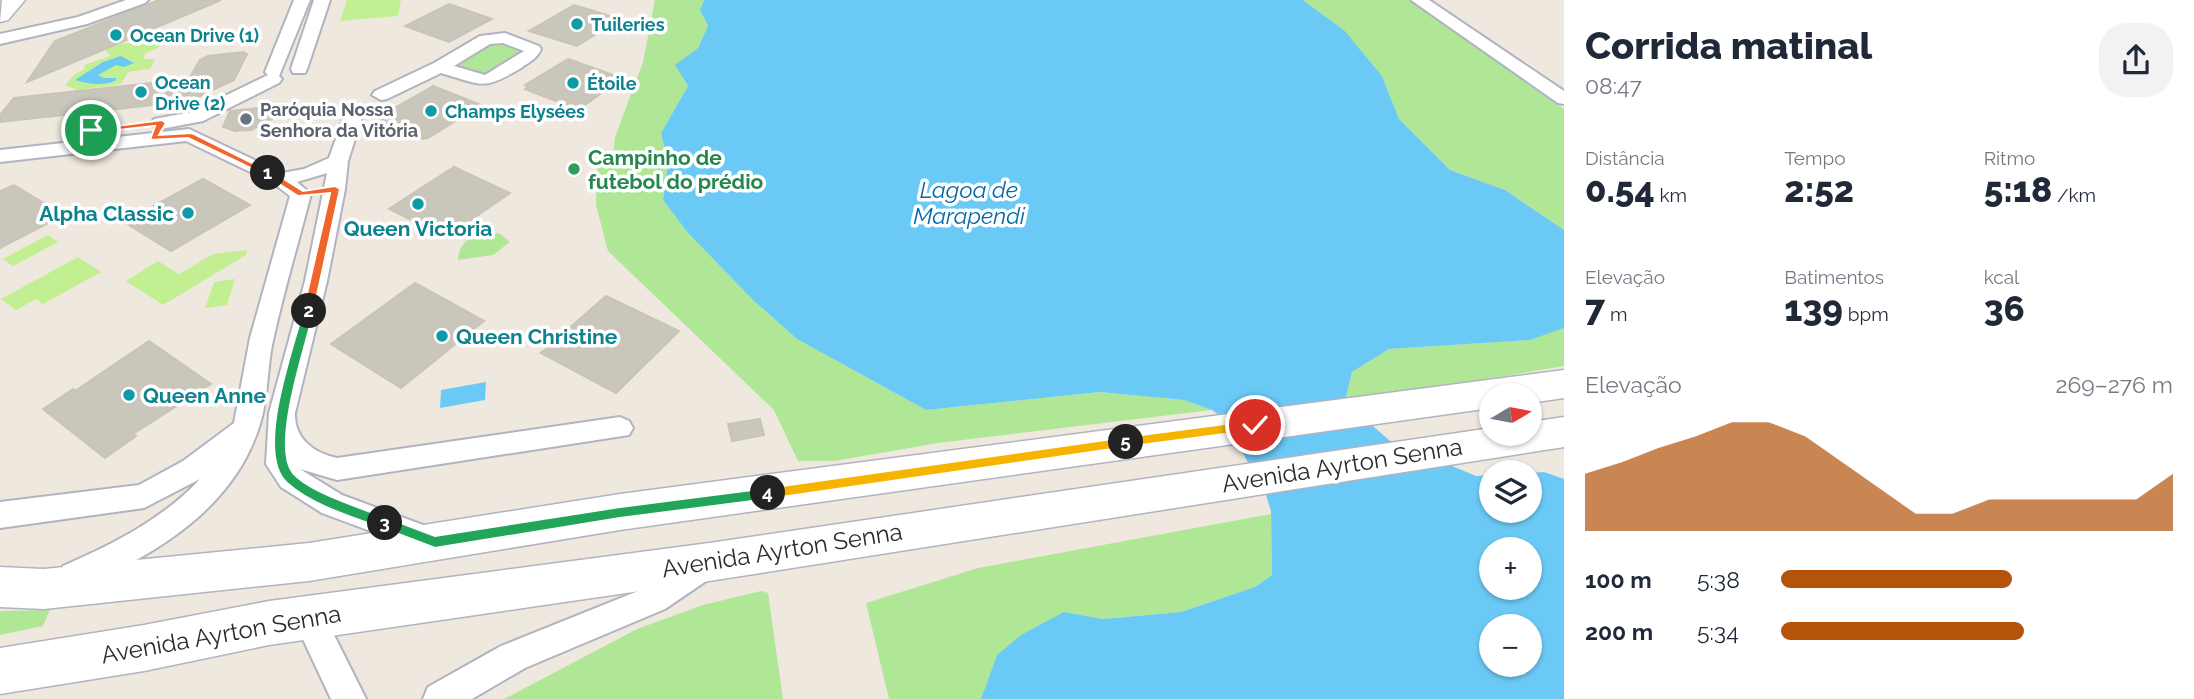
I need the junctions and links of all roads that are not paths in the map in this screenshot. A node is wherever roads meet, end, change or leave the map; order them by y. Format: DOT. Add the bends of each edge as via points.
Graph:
graph roads {
  1 [pos="7,0"];
  2 [pos="14,0"];
  3 [pos="140,0"];
  4 [pos="302,0"];
  5 [pos="322,0"];
  6 [pos="1419,0"];
  7 [pos="1443,0"];
  8 [pos="0,9"];
  9 [pos="0,15"];
  10 [pos="0,39"];
  11 [pos="440,67"];
  12 [pos="273,76"];
  13 [pos="1564,81"];
  14 [pos="381,95"];
  15 [pos="1564,99"];
  16 [pos="355,111"];
  17 [pos="193,126"];
  18 [pos="157,130"];
  19 [pos="0,140"];
  20 [pos="0,156"];
  21 [pos="338,161"];
  22 [pos="281,179"];
  23 [pos="335,189"];
  24 [pos="301,194"];
  25 [pos="316,281"];
  26 [pos="276,285"];
  27 [pos="1564,384"];
  28 [pos="282,413"];
  29 [pos="246,426"];
  30 [pos="620,428"];
  31 [pos="1557,433"];
  32 [pos="357,468"];
  33 [pos="144,496"];
  34 [pos="332,504"];
  35 [pos="0,515"];
  36 [pos="153,538"];
  37 [pos="435,542"];
  38 [pos="709,562"];
  39 [pos="0,587"];
  40 [pos="44,589"];
  41 [pos="309,618"];
  42 [pos="0,671"];
  43 [pos="349,699"];
  44 [pos="440,699"];
  1 -- 8 [label="main road"];
  2 -- 9 [label="main road"];
  3 -- 10 [label="street" via="81,21"];
  4 -- 12 [label="street"];
  5 -- 12 [label="street" via="299,69 289,67"];
  6 -- 15 [label="street"];
  7 -- 13 [label="street"];
  11 -- 14 [label="street"];
  12 -- 17 [label="street"];
  16 -- 21 [label="street"];
  17 -- 18 [label="street"];
  17 -- 22 [label="street"];
  18 -- 19 [label="street"];
  18 -- 20 [label="street"];
  21 -- 22 [label="street" via="309,174"];
  21 -- 23 [label="street"];
  22 -- 24 [label="street"];
  23 -- 24 [label="street"];
  23 -- 25 [label="street"];
  24 -- 26 [label="street"];
  25 -- 26 [label="street"];
  25 -- 28 [label="street"];
  26 -- 29 [label="street"];
  27 -- 37 [label="main road" via="620,512"];
  28 -- 32 [label="street" via="289,445 303,459 337,469"];
  28 -- 34 [label="street" via="280,464 291,479"];
  29 -- 33 [label="street" via="193,468"];
  29 -- 36 [label="street" via="200,500"];
  30 -- 32 [label="street"];
  31 -- 38 [label="main road, Avenida Ayrton Senna"];
  32 -- 34 [label="street" via="335,489"];
  33 -- 35 [label="street"];
  33 -- 36 [label="street"];
  34 -- 37 [label="street"];
  36 -- 40 [label="street"];
  37 -- 40 [label="main road" via="260,568"];
  38 -- 41 [label="main road, Avenida Ayrton Senna"];
  38 -- 44 [label="street" via="654,599 513,657"];
  39 -- 40 [label="main road"];
  41 -- 42 [label="main road, Avenida Ayrton Senna"];
  41 -- 43 [label="street"];
}
